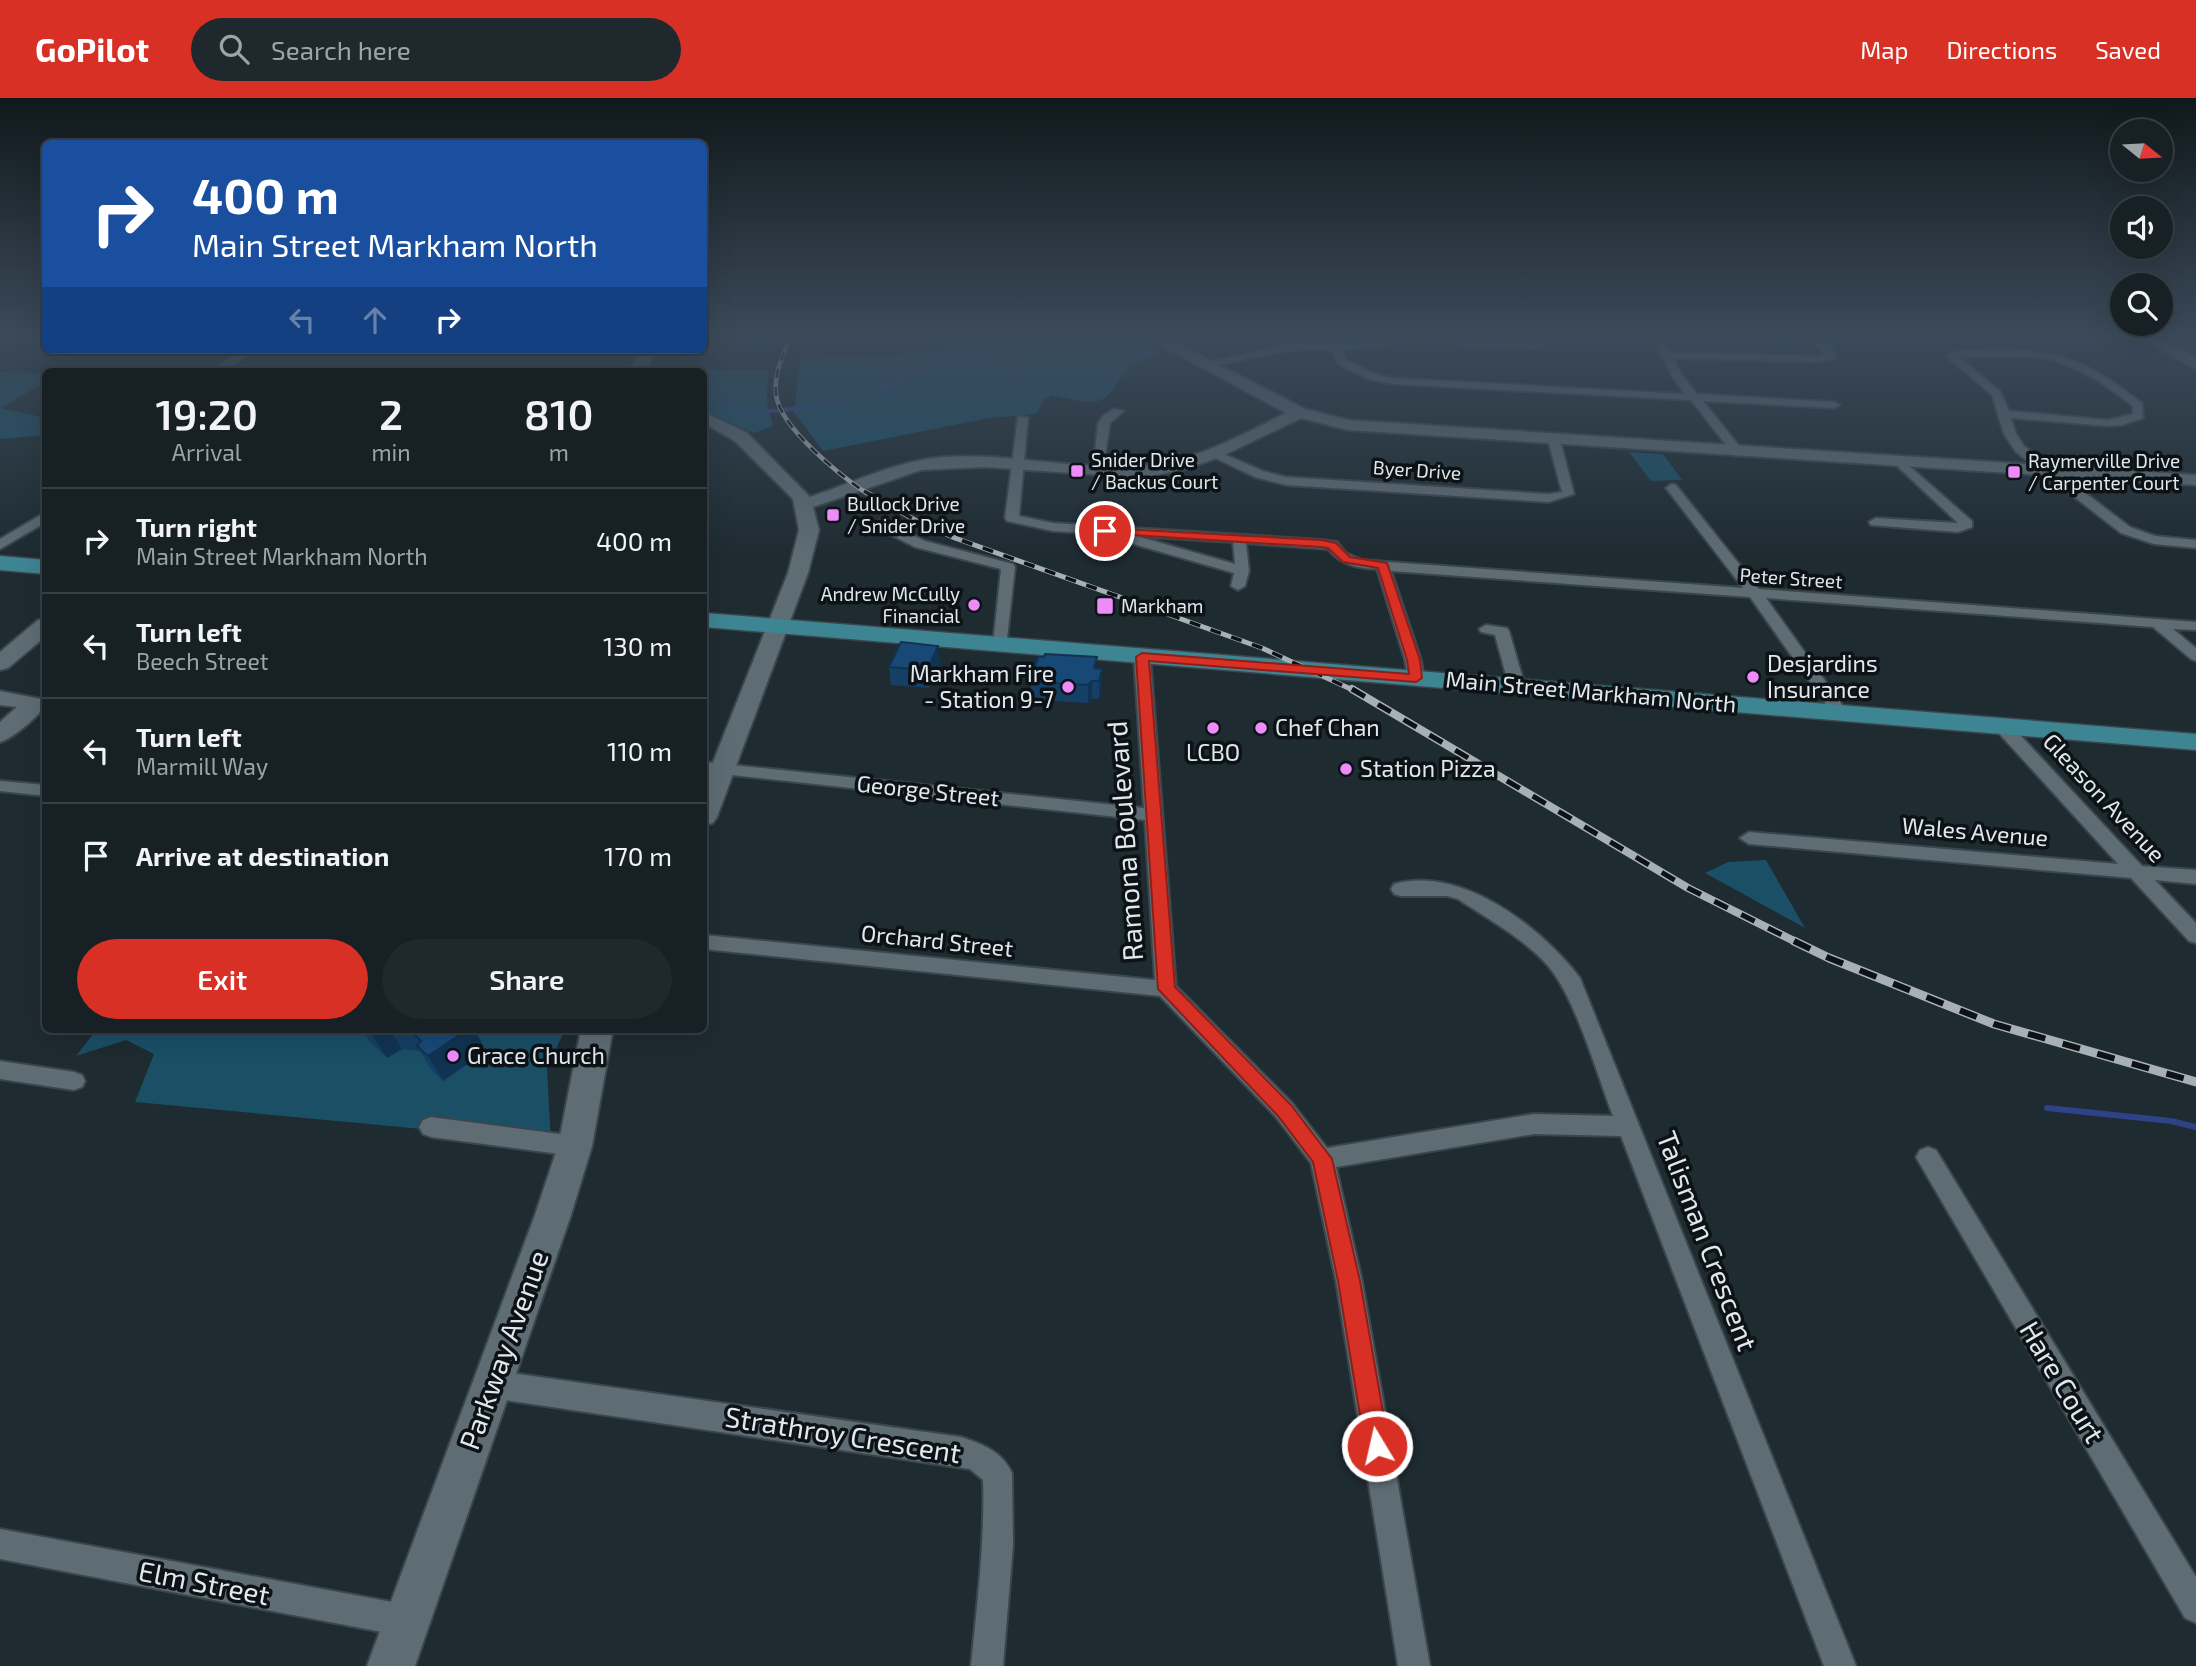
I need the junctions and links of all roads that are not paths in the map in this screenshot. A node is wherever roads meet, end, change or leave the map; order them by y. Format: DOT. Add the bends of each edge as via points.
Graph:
graph roads {
  1 [pos="1291,409"];
  2 [pos="1702,409"];
  3 [pos="2003,409"];
  4 [pos="2139,409"];
  5 [pos="1118,411"];
  6 [pos="1299,413"];
  7 [pos="2004,414"];
  8 [pos="1022,418"];
  9 [pos="707,419"];
  10 [pos="1554,440"];
  11 [pos="1738,452"];
  12 [pos="1213,454"];
  13 [pos="1899,461"];
  14 [pos="1015,464"];
  15 [pos="1097,469"];
  16 [pos="2048,470"];
  17 [pos="2196,480"];
  18 [pos="1672,488"];
  19 [pos="805,504"];
  20 [pos="42,519"];
  21 [pos="1875,522"];
  22 [pos="880,524"];
  23 [pos="1105,531"];
  24 [pos="1239,537"];
  25 [pos="2196,544"];
  26 [pos="0,545"];
  27 [pos="0,563"];
  28 [pos="1383,566"];
  29 [pos="42,567"];
  30 [pos="1242,571"];
  31 [pos="1238,586"];
  32 [pos="1756,594"];
  33 [pos="707,620"];
  34 [pos="2157,623"];
  35 [pos="776,626"];
  36 [pos="2196,626"];
  37 [pos="42,628"];
  38 [pos="1486,629"];
  39 [pos="1001,644"];
  40 [pos="0,650"];
  41 [pos="2196,656"];
  42 [pos="1142,657"];
  43 [pos="0,663"];
  44 [pos="1416,678"];
  45 [pos="1517,686"];
  46 [pos="0,698"];
  47 [pos="42,700"];
  48 [pos="1840,713"];
  49 [pos="2002,726"];
  50 [pos="0,735"];
  51 [pos="2196,742"];
  52 [pos="712,767"];
  53 [pos="0,786"];
  54 [pos="42,791"];
  55 [pos="707,798"];
  56 [pos="1153,815"];
  57 [pos="1749,838"];
  58 [pos="2137,870"];
  59 [pos="2196,877"];
  60 [pos="1401,889"];
  61 [pos="2196,936"];
  62 [pos="707,942"];
  63 [pos="1166,989"];
  64 [pos="596,1033"];
  65 [pos="0,1070"];
  66 [pos="74,1081"];
  67 [pos="1629,1126"];
  68 [pos="431,1127"];
  69 [pos="575,1146"];
  70 [pos="1928,1157"];
  71 [pos="1322,1159"];
  72 [pos="491,1384"];
  73 [pos="0,1544"];
  74 [pos="2196,1607"];
  75 [pos="408,1621"];
  76 [pos="391,1666"];
  77 [pos="987,1666"];
  78 [pos="1414,1666"];
  79 [pos="1840,1666"];
  1 -- 6 [label="street"];
  2 -- 11 [label="street"];
  3 -- 7 [label="street"];
  4 -- 7 [label="street" via="2139,416 2108,423"];
  5 -- 15 [label="street" via="1104,423"];
  6 -- 10 [label="street" via="1366,428"];
  6 -- 12 [label="street"];
  7 -- 16 [label="street" via="2010,438"];
  8 -- 14 [label="street"];
  9 -- 19 [label="street" via="740,437"];
  10 -- 11 [label="street"];
  10 -- 12 [label="street, Byer Drive" via="1568,494 1549,498 1286,481"];
  11 -- 13 [label="street"];
  12 -- 15 [label="street" via="1159,470"];
  13 -- 16 [label="street"];
  13 -- 21 [label="street" via="1967,524 1958,528"];
  14 -- 15 [label="street"];
  14 -- 19 [label="street" via="920,465"];
  14 -- 23 [label="street" via="1012,518"];
  16 -- 17 [label="street"];
  16 -- 25 [label="street" via="2129,533 2158,542"];
  18 -- 32 [label="street"];
  19 -- 35 [label="street" via="807,540"];
  20 -- 26 [label="street"];
  22 -- 39 [label="street" via="920,544 1007,567"];
  23 -- 24 [label="street"];
  23 -- 30 [label="street"];
  24 -- 28 [label="street" via="1332,545 1347,560"];
  24 -- 30 [label="street"];
  27 -- 29 [label="main road"];
  28 -- 32 [label="street, Peter Street"];
  28 -- 44 [label="street"];
  30 -- 31 [label="street"];
  32 -- 34 [label="street, Peter Street"];
  32 -- 48 [label="street"];
  33 -- 35 [label="main road, Main Street Markham North"];
  34 -- 36 [label="street, Peter Street"];
  34 -- 41 [label="street"];
  35 -- 39 [label="main road, Main Street Markham North"];
  35 -- 52 [label="street"];
  37 -- 40 [label="street"];
  37 -- 43 [label="street"];
  38 -- 45 [label="street" via="1502,631"];
  39 -- 42 [label="main road, Main Street Markham North"];
  42 -- 44 [label="main road, Main Street Markham North"];
  42 -- 56 [label="street, Ramona Boulevard"];
  44 -- 45 [label="main road, Main Street Markham North"];
  45 -- 48 [label="main road, Main Street Markham North"];
  46 -- 47 [label="street"];
  47 -- 50 [label="street"];
  48 -- 49 [label="main road, Main Street Markham North"];
  49 -- 51 [label="main road, Main Street Markham North"];
  49 -- 58 [label="street, Gleason Avenue"];
  52 -- 55 [label="street"];
  52 -- 56 [label="street, George Street"];
  53 -- 54 [label="street"];
  56 -- 63 [label="street, Ramona Boulevard"];
  57 -- 58 [label="street, Wales Avenue"];
  58 -- 59 [label="street, Wales Avenue"];
  58 -- 61 [label="street, Gleason Avenue"];
  60 -- 67 [label="street" via="1447,889 1465,894 1555,960 1573,984"];
  62 -- 63 [label="street, Orchard Street"];
  63 -- 71 [label="street, Ramona Boulevard" via="1284,1110"];
  64 -- 69 [label="street, Parkway Avenue"];
  65 -- 66 [label="street"];
  67 -- 71 [label="street, Talisman Crescent" via="1534,1124"];
  67 -- 79 [label="street, Talisman Crescent"];
  68 -- 69 [label="street"];
  69 -- 72 [label="street, Parkway Avenue"];
  70 -- 74 [label="street, Hare Court"];
  71 -- 78 [label="street, Ramona Boulevard" via="1349,1281"];
  72 -- 75 [label="street, Parkway Avenue"];
  72 -- 77 [label="street, Strathroy Crescent" via="979,1457 997,1473 998,1482"];
  73 -- 75 [label="street, Elm Street"];
  75 -- 76 [label="street, Parkway Avenue"];
}
